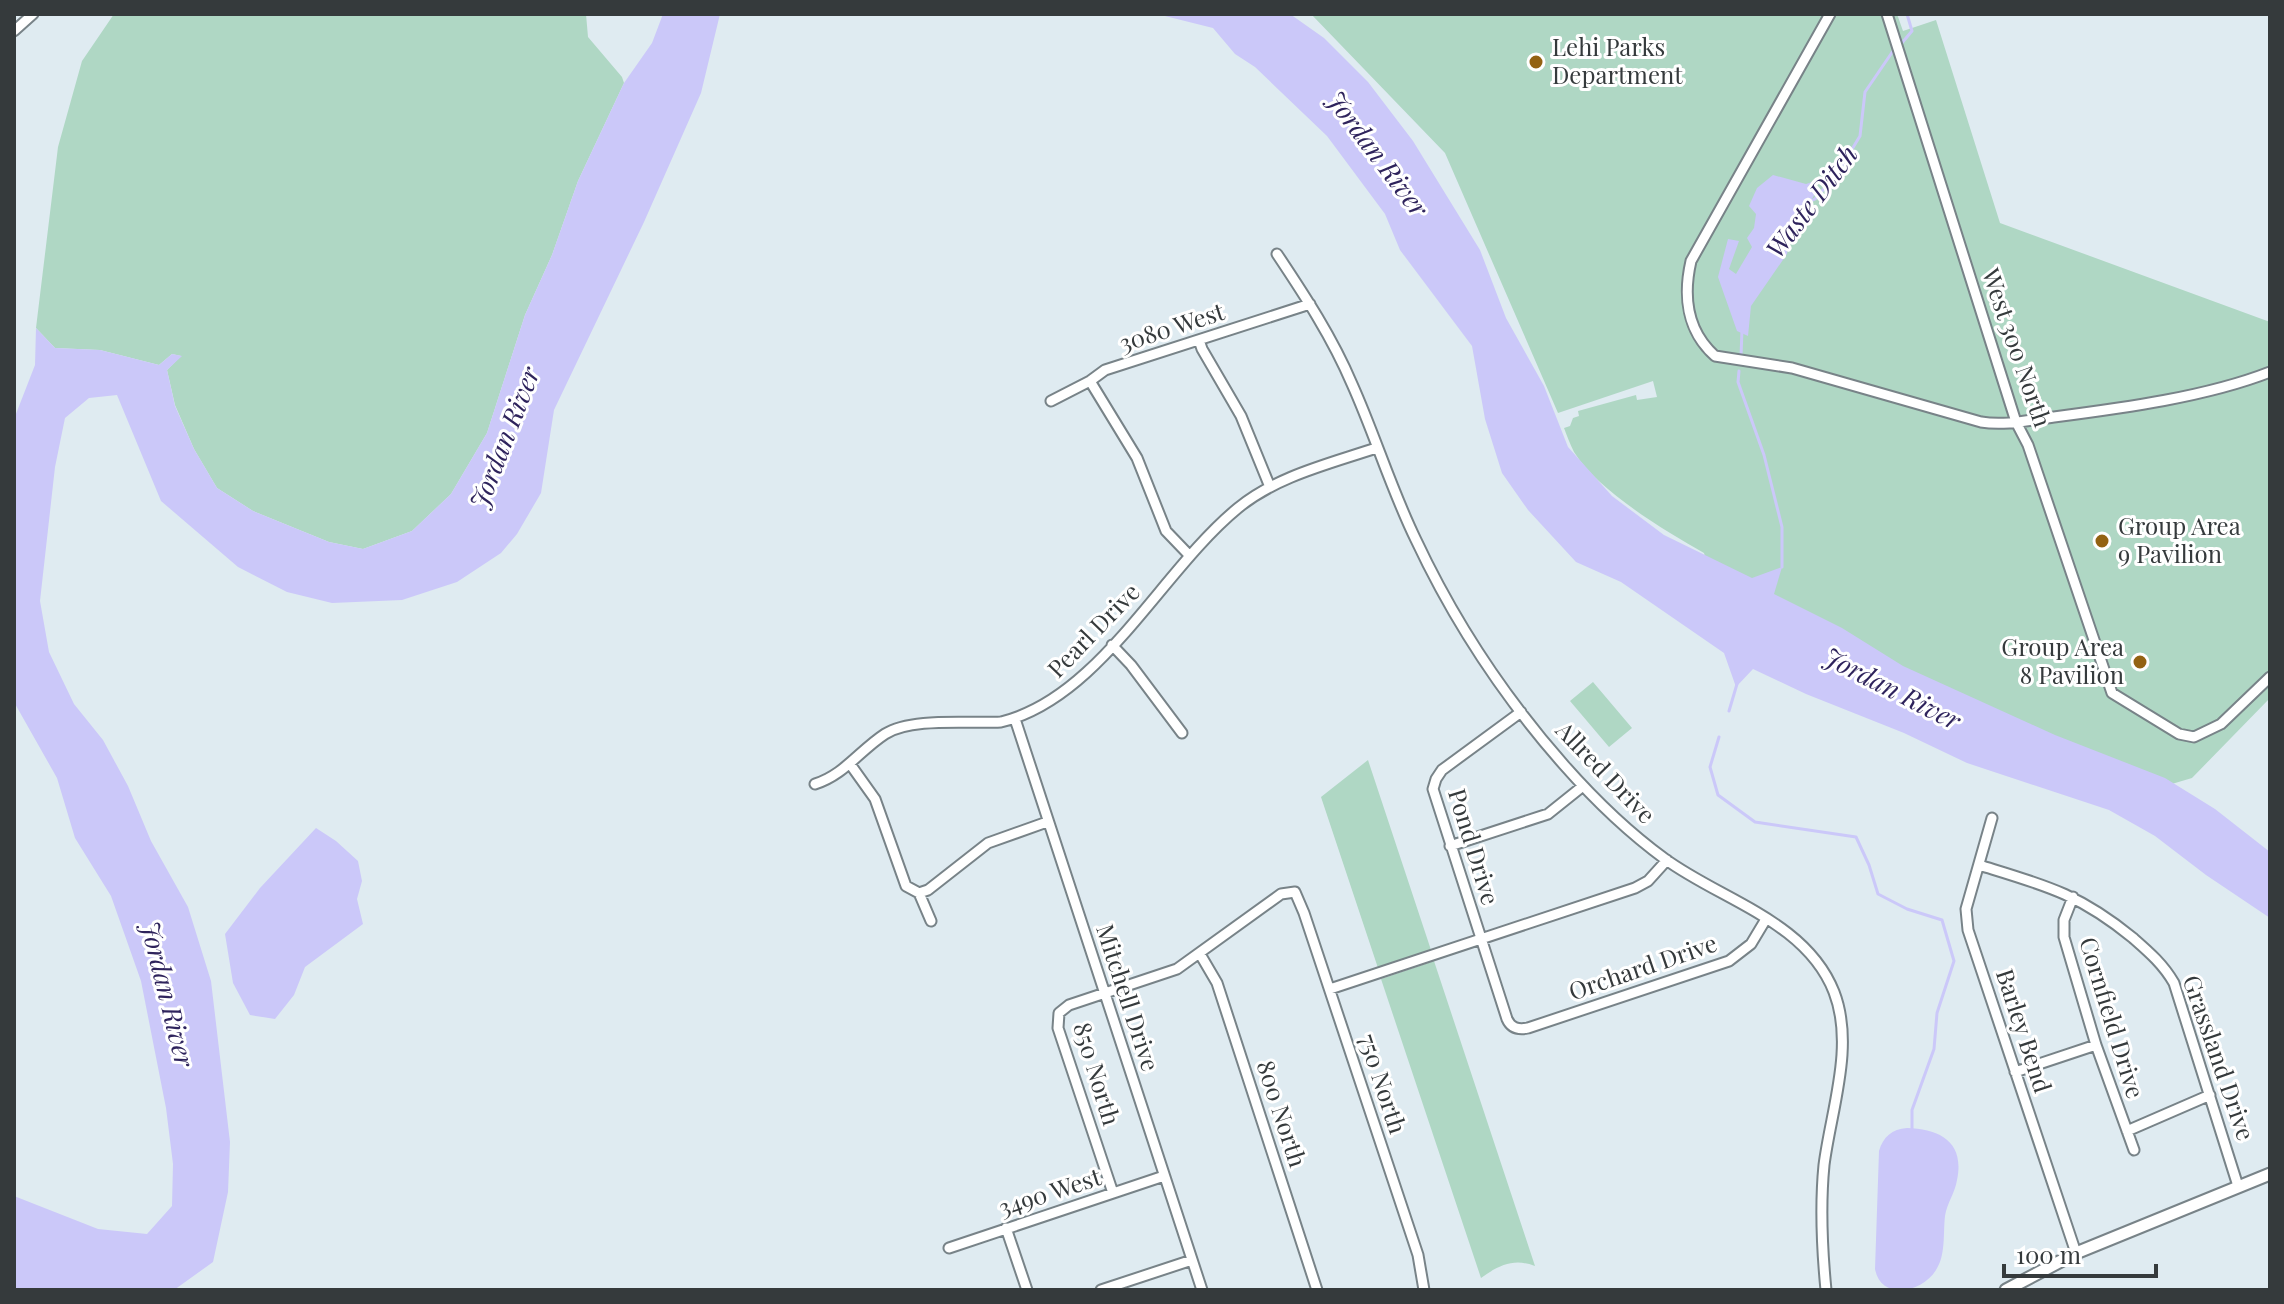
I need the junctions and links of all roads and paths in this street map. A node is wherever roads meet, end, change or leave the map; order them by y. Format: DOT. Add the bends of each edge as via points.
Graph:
graph roads {
  1 [pos="33,14"];
  2 [pos="1830,14"];
  3 [pos="1887,14"];
  4 [pos="14,31"];
  5 [pos="1277,254"];
  6 [pos="1310,304"];
  7 [pos="1199,340"];
  8 [pos="2270,372"];
  9 [pos="1090,381"];
  10 [pos="1051,401"];
  11 [pos="2016,422"];
  12 [pos="1376,448"];
  13 [pos="1270,487"];
  14 [pos="1190,556"];
  15 [pos="1112,645"];
  16 [pos="2270,677"];
  17 [pos="1521,712"];
  18 [pos="1015,719"];
  19 [pos="1182,733"];
  20 [pos="850,764"];
  21 [pos="815,784"];
  22 [pos="1583,786"];
  23 [pos="1992,818"];
  24 [pos="1047,822"];
  25 [pos="1450,846"];
  26 [pos="1667,860"];
  27 [pos="1979,865"];
  28 [pos="919,893"];
  29 [pos="2073,897"];
  30 [pos="1766,919"];
  31 [pos="931,921"];
  32 [pos="1480,940"];
  33 [pos="1200,954"];
  34 [pos="1330,989"];
  35 [pos="1104,994"];
  36 [pos="1515,1028"];
  37 [pos="2096,1045"];
  38 [pos="2015,1072"];
  39 [pos="2210,1095"];
  40 [pos="2127,1131"];
  41 [pos="2134,1150"];
  42 [pos="2270,1174"];
  43 [pos="1164,1176"];
  44 [pos="2238,1186"];
  45 [pos="1113,1193"];
  46 [pos="1006,1228"];
  47 [pos="949,1248"];
  48 [pos="2076,1253"];
  49 [pos="1192,1260"];
  50 [pos="1027,1290"];
  51 [pos="1101,1290"];
  52 [pos="1202,1290"];
  53 [pos="1317,1290"];
  54 [pos="1424,1290"];
  55 [pos="1826,1290"];
  56 [pos="2006,1290"];
  1 -- 4 [label="street"];
  2 -- 11 [label="street" via="1692,258 1687,292 1692,322 1715,356 1792,368 1981,422"];
  3 -- 11 [label="street, West 300 North"];
  5 -- 6 [label="street, Allred Drive"];
  6 -- 7 [label="street, 3080 West"];
  6 -- 12 [label="street, Allred Drive" via="1344,366"];
  7 -- 9 [label="street, 3080 West" via="1105,370"];
  7 -- 13 [label="street" via="1241,416"];
  8 -- 11 [label="street" via="2220,388"];
  9 -- 10 [label="street, 3080 West"];
  9 -- 14 [label="street" via="1137,458 1166,531"];
  11 -- 16 [label="street, West 300 North" via="2112,693 2179,734 2194,737 2221,724"];
  12 -- 13 [label="street, Pearl Drive"];
  12 -- 17 [label="street, Allred Drive" via="1438,585"];
  13 -- 14 [label="street, Pearl Drive" via="1227,517"];
  14 -- 15 [label="street, Pearl Drive"];
  15 -- 18 [label="street, Pearl Drive" via="1061,694"];
  15 -- 19 [label="street"];
  17 -- 22 [label="street, Allred Drive"];
  17 -- 25 [label="street, Pond Drive" via="1436,779 1433,795"];
  18 -- 20 [label="street, Pearl Drive" via="903,726"];
  18 -- 24 [label="street, Mitchell Drive"];
  20 -- 21 [label="street, Pearl Drive"];
  20 -- 28 [label="street" via="875,799 906,886"];
  22 -- 25 [label="street" via="1548,814"];
  22 -- 26 [label="street, Allred Drive"];
  23 -- 27 [label="street, Barley Bend"];
  24 -- 28 [label="street" via="988,843"];
  24 -- 35 [label="street, Mitchell Drive"];
  25 -- 32 [label="street, Pond Drive"];
  26 -- 30 [label="street, Allred Drive"];
  26 -- 32 [label="street" via="1635,888"];
  27 -- 29 [label="street, Grassland Drive"];
  27 -- 38 [label="street, Barley Bend" via="1966,919"];
  28 -- 31 [label="street"];
  29 -- 37 [label="street, Cornfield Drive" via="2064,937"];
  29 -- 39 [label="street, Grassland Drive" via="2109,918 2164,966"];
  30 -- 36 [label="street, Orchard Drive" via="1746,949 1729,961"];
  30 -- 55 [label="street, Allred Drive" via="1813,957 1840,1015 1841,1054 1822,1190"];
  32 -- 34 [label="street"];
  32 -- 36 [label="street, Pond Drive" via="1507,1019"];
  33 -- 34 [label="street, 750 North" via="1281,894 1295,892"];
  33 -- 35 [label="street" via="1177,969"];
  33 -- 53 [label="street, 800 North" via="1217,983"];
  34 -- 54 [label="street, 750 North" via="1418,1255"];
  35 -- 43 [label="street, Mitchell Drive"];
  35 -- 45 [label="street, 850 North" via="1069,1005 1059,1013 1058,1028"];
  37 -- 38 [label="street"];
  37 -- 40 [label="street, Cornfield Drive"];
  38 -- 48 [label="street, Barley Bend"];
  39 -- 40 [label="street"];
  39 -- 44 [label="street, Grassland Drive"];
  40 -- 41 [label="street, Cornfield Drive"];
  42 -- 44 [label="street"];
  43 -- 45 [label="street, 3490 West"];
  43 -- 49 [label="street, Mitchell Drive"];
  44 -- 48 [label="street"];
  45 -- 46 [label="street, 3490 West"];
  46 -- 47 [label="street, 3490 West"];
  46 -- 50 [label="street"];
  48 -- 56 [label="street"];
  49 -- 51 [label="street"];
  49 -- 52 [label="street, Mitchell Drive"];
}
